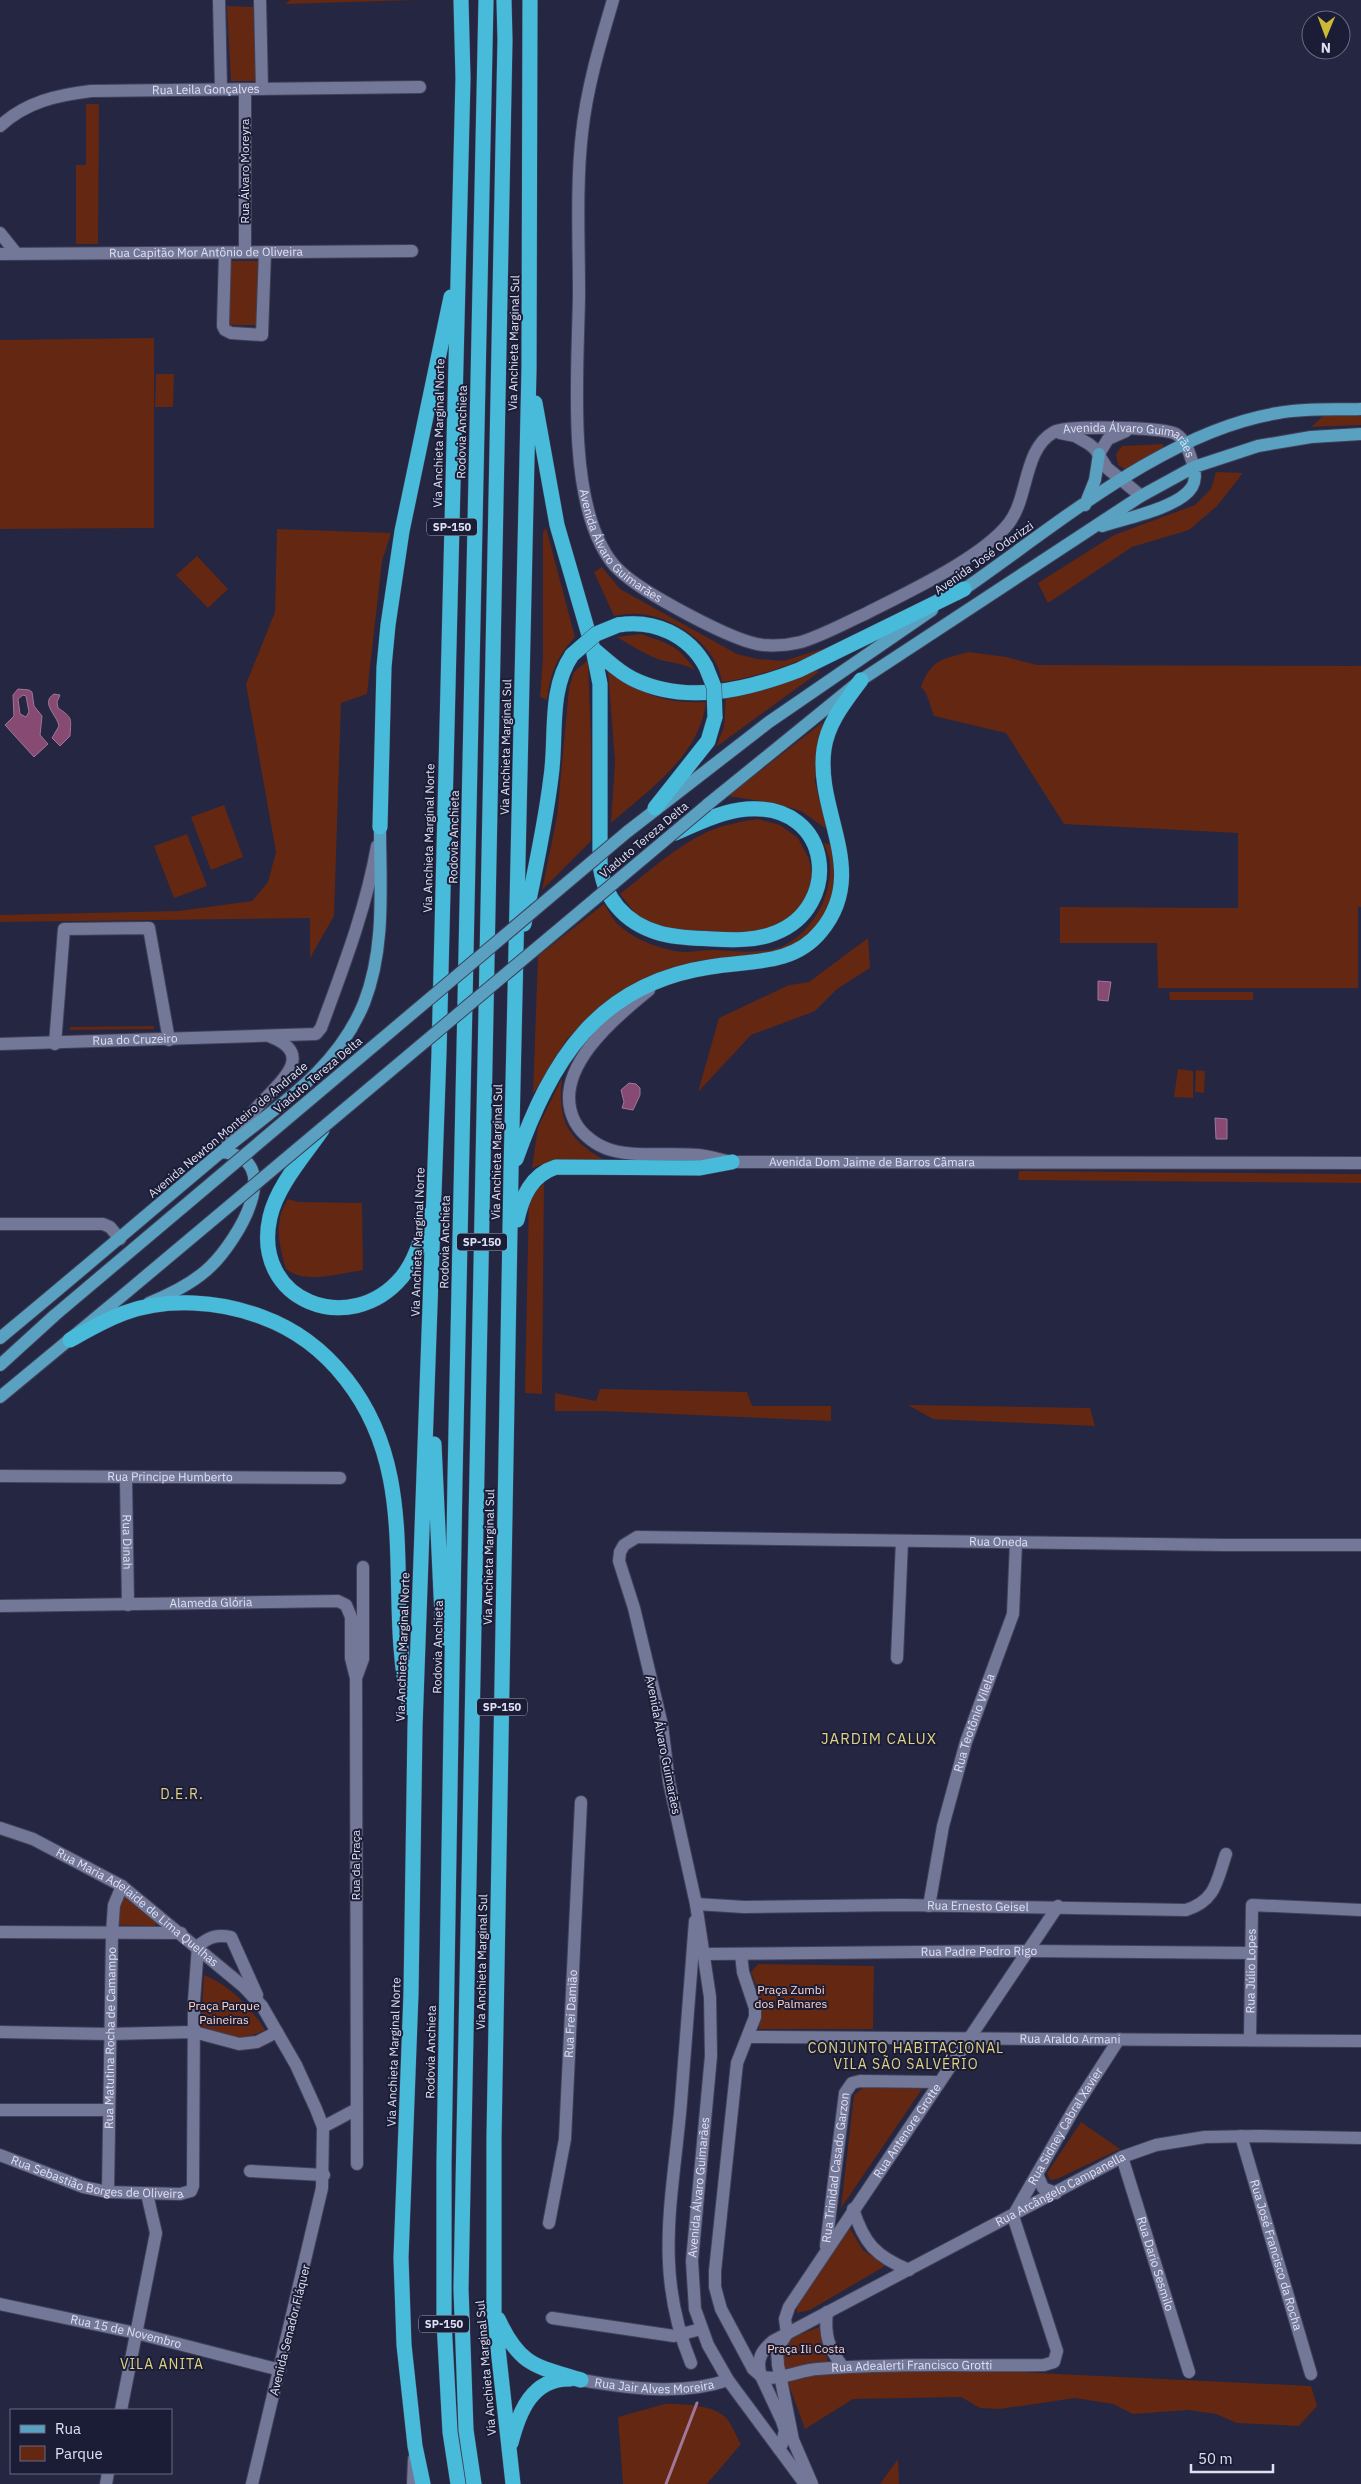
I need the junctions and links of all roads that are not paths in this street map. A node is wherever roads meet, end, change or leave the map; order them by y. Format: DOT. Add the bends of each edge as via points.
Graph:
graph roads {
  1 [pos="219,0"];
  2 [pos="260,0"];
  3 [pos="461,0"];
  4 [pos="486,0"];
  5 [pos="504,0"];
  6 [pos="530,0"];
  7 [pos="613,0"];
  8 [pos="420,86"];
  9 [pos="221,89"];
  10 [pos="262,89"];
  11 [pos="245,90"];
  12 [pos="0,126"];
  13 [pos="0,233"];
  14 [pos="412,251"];
  15 [pos="246,252"];
  16 [pos="265,252"];
  17 [pos="16,253"];
  18 [pos="225,253"];
  19 [pos="0,254"];
  20 [pos="458,258"];
  21 [pos="529,369"];
  22 [pos="1361,409"];
  23 [pos="1129,430"];
  24 [pos="1052,432"];
  25 [pos="1361,434"];
  26 [pos="1185,443"];
  27 [pos="1099,454"];
  28 [pos="1194,467"];
  29 [pos="1122,480"];
  30 [pos="1141,496"];
  31 [pos="1085,505"];
  32 [pos="1083,532"];
  33 [pos="964,589"];
  34 [pos="593,648"];
  35 [pos="861,680"];
  36 [pos="655,808"];
  37 [pos="798,822"];
  38 [pos="380,827"];
  39 [pos="673,834"];
  40 [pos="838,836"];
  41 [pos="516,962"];
  42 [pos="660,980"];
  43 [pos="269,1036"];
  44 [pos="169,1040"];
  45 [pos="0,1044"];
  46 [pos="56,1044"];
  47 [pos="324,1126"];
  48 [pos="221,1152"];
  49 [pos="732,1162"];
  50 [pos="1361,1164"];
  51 [pos="511,1173"];
  52 [pos="435,1192"];
  53 [pos="0,1224"];
  54 [pos="120,1239"];
  55 [pos="510,1269"];
  56 [pos="135,1309"];
  57 [pos="0,1338"];
  58 [pos="70,1340"];
  59 [pos="429,1350"];
  60 [pos="0,1365"];
  61 [pos="0,1396"];
  62 [pos="0,1476"];
  63 [pos="126,1478"];
  64 [pos="340,1478"];
  65 [pos="637,1537"];
  66 [pos="902,1541"];
  67 [pos="1016,1542"];
  68 [pos="1361,1545"];
  69 [pos="363,1567"];
  70 [pos="128,1605"];
  71 [pos="0,1606"];
  72 [pos="897,1658"];
  73 [pos="356,1678"];
  74 [pos="415,1727"];
  75 [pos="581,1802"];
  76 [pos="450,1821"];
  77 [pos="0,1828"];
  78 [pos="1226,1854"];
  79 [pos="122,1886"];
  80 [pos="696,1904"];
  81 [pos="929,1906"];
  82 [pos="1058,1906"];
  83 [pos="1361,1910"];
  84 [pos="0,1932"];
  85 [pos="112,1933"];
  86 [pos="181,1933"];
  87 [pos="198,1946"];
  88 [pos="1029,1951"];
  89 [pos="1251,1953"];
  90 [pos="705,1954"];
  91 [pos="741,1954"];
  92 [pos="710,1997"];
  93 [pos="262,2006"];
  94 [pos="690,2008"];
  95 [pos="0,2032"];
  96 [pos="194,2032"];
  97 [pos="277,2032"];
  98 [pos="109,2034"];
  99 [pos="749,2037"];
  100 [pos="970,2038"];
  101 [pos="1250,2039"];
  102 [pos="1119,2040"];
  103 [pos="1361,2041"];
  104 [pos="938,2082"];
  105 [pos="0,2110"];
  106 [pos="109,2110"];
  107 [pos="355,2110"];
  108 [pos="323,2128"];
  109 [pos="1241,2136"];
  110 [pos="1361,2138"];
  111 [pos="0,2155"];
  112 [pos="1122,2157"];
  113 [pos="357,2164"];
  114 [pos="250,2170"];
  115 [pos="1037,2174"];
  116 [pos="324,2175"];
  117 [pos="108,2192"];
  118 [pos="1056,2193"];
  119 [pos="146,2194"];
  120 [pos="852,2209"];
  121 [pos="1013,2216"];
  122 [pos="549,2223"];
  123 [pos="825,2251"];
  124 [pos="909,2270"];
  125 [pos="0,2304"];
  126 [pos="494,2309"];
  127 [pos="827,2312"];
  128 [pos="552,2318"];
  129 [pos="701,2329"];
  130 [pos="136,2333"];
  131 [pos="787,2334"];
  132 [pos="680,2335"];
  133 [pos="691,2363"];
  134 [pos="843,2367"];
  135 [pos="280,2370"];
  136 [pos="1189,2372"];
  137 [pos="1311,2374"];
  138 [pos="761,2376"];
  139 [pos="781,2376"];
  140 [pos="581,2380"];
  141 [pos="728,2380"];
  142 [pos="121,2409"];
  143 [pos="415,2446"];
  144 [pos="778,2448"];
  145 [pos="508,2452"];
  146 [pos="252,2484"];
  147 [pos="412,2484"];
  148 [pos="423,2484"];
  149 [pos="458,2484"];
  150 [pos="474,2484"];
  151 [pos="513,2484"];
  152 [pos="805,2484"];
  153 [pos="812,2484"];
  1 -- 9 [label="street"];
  2 -- 10 [label="street"];
  3 -- 20 [label="highway, Via Anchieta Marginal Norte / SP-150" via="463,78"];
  4 -- 76 [label="highway, Rodovia Anchieta / SP-150"];
  5 -- 150 [label="highway, SP-150" via="461,2289 466,2430"];
  6 -- 21 [label="highway, Via Anchieta Marginal Sul / SP-150"];
  7 -- 24 [label="street, Avenida Álvaro Guimarães" via="591,79 579,166 578,443 594,530 604,551 619,570 646,590 746,642 782,646 805,641 916,587 960,562 991,539 1016,512 1035,453"];
  8 -- 10 [label="street, Rua Leila Gonçalves"];
  9 -- 11 [label="street, Rua Leila Gonçalves"];
  9 -- 12 [label="street, Rua Leila Gonçalves" via="65,94 34,103"];
  10 -- 11 [label="street, Rua Leila Gonçalves"];
  11 -- 15 [label="street, Rua Álvaro Moreyra"];
  13 -- 17 [label="street"];
  14 -- 16 [label="street, Rua Capitão Mor Antônio de Oliveira"];
  15 -- 16 [label="street, Rua Capitão Mor Antônio de Oliveira"];
  15 -- 18 [label="street, Rua Capitão Mor Antônio de Oliveira"];
  16 -- 18 [label="street" via="262,335 231,333 223,326"];
  17 -- 18 [label="street, Rua Capitão Mor Antônio de Oliveira"];
  17 -- 19 [label="street, Rua Capitão Mor Antônio de Oliveira"];
  20 -- 38 [label="highway" via="402,531 388,625"];
  20 -- 52 [label="highway, Via Anchieta Marginal Norte / SP-150"];
  21 -- 34 [label="highway" via="557,525"];
  21 -- 41 [label="highway, Via Anchieta Marginal Sul / SP-150"];
  22 -- 26 [label="main road, Avenida José Odorizzi" via="1277,413 1215,430"];
  23 -- 24 [label="street, Avenida Álvaro Guimarães" via="1080,428"];
  23 -- 26 [label="street, Avenida Álvaro Guimarães" via="1170,431"];
  23 -- 27 [label="street" via="1108,439"];
  24 -- 27 [label="street, Avenida Álvaro Guimarães" via="1081,438"];
  25 -- 28 [label="main road" via="1311,437 1265,445"];
  26 -- 28 [label="street, Avenida Álvaro Guimarães"];
  26 -- 29 [label="main road, Avenida José Odorizzi"];
  27 -- 29 [label="street, Avenida Álvaro Guimarães" via="1107,468"];
  27 -- 31 [label="main road" via="1095,480"];
  28 -- 30 [label="main road"];
  28 -- 32 [label="main road" via="1193,486 1181,498"];
  29 -- 30 [label="street, Avenida Álvaro Guimarães"];
  29 -- 31 [label="main road, Avenida José Odorizzi"];
  30 -- 32 [label="main road"];
  31 -- 33 [label="main road, Avenida José Odorizzi"];
  32 -- 35 [label="main road"];
  33 -- 34 [label="highway" via="798,670 739,689 689,692 652,686 624,674"];
  33 -- 36 [label="main road, Avenida José Odorizzi" via="806,696"];
  34 -- 37 [label="highway" via="602,702 601,872 611,900 627,917 657,933 695,938 746,939 783,930 796,920 811,900 819,873 815,842"];
  35 -- 39 [label="main road, Viaduto Tereza Delta, bridge"];
  35 -- 40 [label="highway" via="834,718 824,749 824,773"];
  36 -- 41 [label="highway, bridge" via="712,733 714,687 706,667 688,643 670,632 642,624 618,625 596,634 572,655 561,674 551,777"];
  36 -- 60 [label="main road, Viaduto Tereza Delta, bridge"];
  37 -- 39 [label="highway" via="763,810 728,812"];
  37 -- 40 [label="highway" via="824,834"];
  38 -- 43 [label="street, Rua do Cruzeiro" via="371,881 360,920 322,1028 312,1035"];
  38 -- 48 [label="main road, Avenida Newton Monteiro de Andrade" via="378,942 370,985 358,1016 340,1047 316,1076"];
  39 -- 47 [label="main road, Viaduto Tereza Delta, bridge"];
  40 -- 42 [label="highway" via="842,869 839,899 826,924 811,941 788,955 769,960 709,966"];
  41 -- 51 [label="highway, Via Anchieta Marginal Sul / SP-150"];
  42 -- 49 [label="street, Avenida Dom Jaime de Barros Câmara" via="620,1015 580,1061 569,1086 570,1111 581,1131 607,1149 627,1153 700,1155"];
  42 -- 51 [label="highway" via="611,1005 575,1040 539,1099"];
  43 -- 44 [label="street, Rua do Cruzeiro"];
  43 -- 48 [label="street" via="288,1049 293,1058 292,1068"];
  44 -- 46 [label="street, Rua do Cruzeiro"];
  44 -- 46 [label="street" via="149,928 64,930"];
  45 -- 46 [label="street, Rua do Cruzeiro"];
  47 -- 52 [label="highway, bridge" via="279,1194 270,1216 268,1235 272,1264 282,1283 298,1296 327,1308 345,1309 380,1297 407,1270 417,1250"];
  47 -- 58 [label="main road, Viaduto Tereza Delta, bridge"];
  48 -- 54 [label="main road, Avenida Newton Monteiro de Andrade"];
  48 -- 56 [label="main road" via="238,1155 252,1172 252,1204 240,1230 224,1252 197,1278"];
  49 -- 50 [label="street, Avenida Dom Jaime de Barros Câmara"];
  49 -- 55 [label="highway" via="700,1168 552,1168 538,1177 524,1194"];
  51 -- 55 [label="highway, Via Anchieta Marginal Sul / SP-150"];
  52 -- 59 [label="highway, Via Anchieta Marginal Norte / SP-150"];
  53 -- 54 [label="street" via="103,1224"];
  54 -- 57 [label="main road, Avenida Newton Monteiro de Andrade"];
  55 -- 126 [label="highway, Via Anchieta Marginal Sul / SP-150" via="494,2138"];
  56 -- 58 [label="highway"];
  56 -- 74 [label="highway" via="209,1304 240,1309 269,1319 311,1344 360,1397 380,1435 391,1480 397,1536 402,1677"];
  58 -- 61 [label="main road"];
  59 -- 74 [label="highway, Via Anchieta Marginal Norte / SP-150"];
  59 -- 76 [label="highway" via="443,1627 442,1742"];
  62 -- 63 [label="street, Rua Principe Humberto"];
  63 -- 64 [label="street, Rua Principe Humberto"];
  63 -- 70 [label="street, Rua Dinah"];
  65 -- 66 [label="street, Rua Oneda"];
  65 -- 80 [label="street, Avenida Álvaro Guimarães" via="624,1545 619,1561 634,1608 662,1725 669,1782"];
  66 -- 67 [label="street, Rua Oneda"];
  66 -- 72 [label="street"];
  67 -- 68 [label="street, Rua Oneda"];
  67 -- 81 [label="street, Rua Teotônio Vilela" via="1013,1614 966,1742 943,1826"];
  69 -- 73 [label="street, Rua da Praça" via="363,1659"];
  70 -- 71 [label="street, Alameda Glória"];
  70 -- 73 [label="street, Alameda Glória" via="342,1602 346,1604 350,1617 351,1658"];
  73 -- 107 [label="street, Rua da Praça"];
  74 -- 143 [label="highway, Via Anchieta Marginal Norte / SP-150" via="411,1994 401,2258 404,2346"];
  75 -- 122 [label="street, Rua Frei Damião" via="566,2139"];
  76 -- 149 [label="highway, Rodovia Anchieta / SP-150" via="444,2322 450,2432"];
  77 -- 79 [label="street, Rua Maria Adelaide de Lima Quelhas" via="33,1839"];
  78 -- 82 [label="street, Rua Ernesto Geisel" via="1212,1894 1192,1908 1167,1911"];
  79 -- 85 [label="street, Rua Matutina Rocha de Camampo" via="114,1905"];
  79 -- 86 [label="street, Rua Maria Adelaide de Lima Quelhas"];
  80 -- 81 [label="street, Rua Ernesto Geisel" via="744,1907"];
  80 -- 90 [label="street, Avenida Álvaro Guimarães"];
  80 -- 94 [label="street, Avenida Álvaro Guimarães"];
  81 -- 82 [label="street, Rua Ernesto Geisel"];
  82 -- 88 [label="street, Rua Antenore Grotte"];
  83 -- 89 [label="street, Rua Júlio Lopes" via="1252,1905"];
  84 -- 85 [label="street"];
  85 -- 86 [label="street"];
  85 -- 98 [label="street, Rua Matutina Rocha de Camampo"];
  86 -- 87 [label="street, Rua Maria Adelaide de Lima Quelhas"];
  87 -- 93 [label="street, Rua Maria Adelaide de Lima Quelhas"];
  87 -- 93 [label="street, Rua Maria Adelaide de Lima Quelhas" via="219,1935 232,1938"];
  87 -- 96 [label="street"];
  88 -- 89 [label="street, Rua Padre Pedro Rigo"];
  88 -- 91 [label="street, Rua Padre Pedro Rigo"];
  88 -- 100 [label="street, Rua Antenore Grotte"];
  89 -- 101 [label="street, Rua Júlio Lopes"];
  90 -- 91 [label="street, Rua Padre Pedro Rigo"];
  90 -- 92 [label="street, Avenida Álvaro Guimarães"];
  91 -- 99 [label="street, Avenida Álvaro Guimarães" via="743,1972 755,2008"];
  92 -- 94 [label="street" via="695,2002"];
  92 -- 129 [label="street, Avenida Álvaro Guimarães" via="711,2056 692,2262 692,2293"];
  93 -- 97 [label="street, Rua Maria Adelaide de Lima Quelhas"];
  94 -- 132 [label="street, Avenida Álvaro Guimarães" via="667,2262 671,2299"];
  95 -- 98 [label="street"];
  96 -- 97 [label="street" via="239,2044 257,2042"];
  96 -- 98 [label="street"];
  96 -- 119 [label="street, Rua Sebastião Borges de Oliveira" via="193,2186 186,2193"];
  97 -- 108 [label="street, Rua Maria Adelaide de Lima Quelhas" via="300,2073"];
  98 -- 106 [label="street, Rua Matutina Rocha de Camampo"];
  99 -- 100 [label="street, Rua Araldo Armani"];
  99 -- 138 [label="street, Avenida Álvaro Guimarães" via="737,2063 715,2279 721,2309 753,2369"];
  100 -- 102 [label="street, Rua Araldo Armani"];
  100 -- 104 [label="street, Rua Antenore Grotte"];
  101 -- 102 [label="street, Rua Araldo Armani"];
  101 -- 103 [label="street, Rua Araldo Armani"];
  102 -- 115 [label="street, Rua Sidney Cabral Xavier"];
  104 -- 120 [label="street, Rua Antenore Grotte"];
  104 -- 123 [label="street, Rua Trinidad Casado Garzon" via="860,2081 848,2088"];
  105 -- 106 [label="street"];
  106 -- 117 [label="street, Rua Matutina Rocha de Camampo"];
  107 -- 108 [label="street"];
  107 -- 113 [label="street, Rua da Praça"];
  108 -- 116 [label="street, Rua Maria Adelaide de Lima Quelhas"];
  109 -- 110 [label="street, Rua Arcângelo Campanella"];
  109 -- 112 [label="street, Rua Arcângelo Campanella" via="1178,2140"];
  109 -- 137 [label="street, Rua José Francisco da Rocha"];
  111 -- 117 [label="street, Rua Sebastião Borges de Oliveira"];
  112 -- 118 [label="street, Rua Arcângelo Campanella"];
  112 -- 136 [label="street, Rua Dario Sesmilo"];
  114 -- 116 [label="street"];
  115 -- 118 [label="street" via="1043,2188"];
  115 -- 121 [label="street, Rua Sidney Cabral Xavier"];
  116 -- 135 [label="street, Avenida Senador Fláquer" via="318,2215"];
  117 -- 119 [label="street, Rua Sebastião Borges de Oliveira"];
  118 -- 121 [label="street, Rua Arcângelo Campanella"];
  119 -- 130 [label="street" via="156,2233"];
  120 -- 123 [label="street, Rua Antenore Grotte"];
  120 -- 124 [label="street" via="860,2231 872,2249"];
  121 -- 124 [label="street, Rua Arcângelo Campanella"];
  121 -- 134 [label="street, Rua Adealerti Francisco Grotti" via="1057,2351 1054,2362 1044,2365"];
  123 -- 131 [label="street, Rua Antenore Grotte" via="787,2311"];
  124 -- 127 [label="street, Rua Arcângelo Campanella"];
  125 -- 130 [label="street, Rua 15 de Novembro"];
  126 -- 140 [label="highway" via="522,2358 533,2365"];
  126 -- 145 [label="highway, Via Anchieta Marginal Sul / SP-150"];
  127 -- 131 [label="street, Rua Arcângelo Campanella"];
  127 -- 134 [label="street" via="828,2342"];
  128 -- 132 [label="street"];
  129 -- 132 [label="street"];
  129 -- 141 [label="street, Avenida Álvaro Guimarães"];
  130 -- 135 [label="street, Rua 15 de Novembro"];
  130 -- 142 [label="street"];
  131 -- 138 [label="street, Rua Arcângelo Campanella" via="763,2350 758,2362"];
  131 -- 139 [label="street" via="777,2350"];
  132 -- 133 [label="street, Avenida Álvaro Guimarães"];
  134 -- 139 [label="street, Rua Adealerti Francisco Grotti"];
  135 -- 146 [label="street, Avenida Senador Fláquer"];
  138 -- 139 [label="street, Rua Adealerti Francisco Grotti"];
  138 -- 144 [label="street, Avenida Álvaro Guimarães" via="785,2430"];
  139 -- 153 [label="street" via="793,2440"];
  140 -- 141 [label="street, Rua Jair Alves Moreira" via="663,2388 711,2385"];
  140 -- 145 [label="highway" via="548,2383 535,2391 520,2413"];
  141 -- 144 [label="street, Avenida Álvaro Guimarães"];
  143 -- 147 [label="street"];
  143 -- 148 [label="highway, Via Anchieta Marginal Norte / SP-150"];
  144 -- 152 [label="street, Avenida Álvaro Guimarães"];
  145 -- 151 [label="highway, Via Anchieta Marginal Sul / SP-150"];
}
